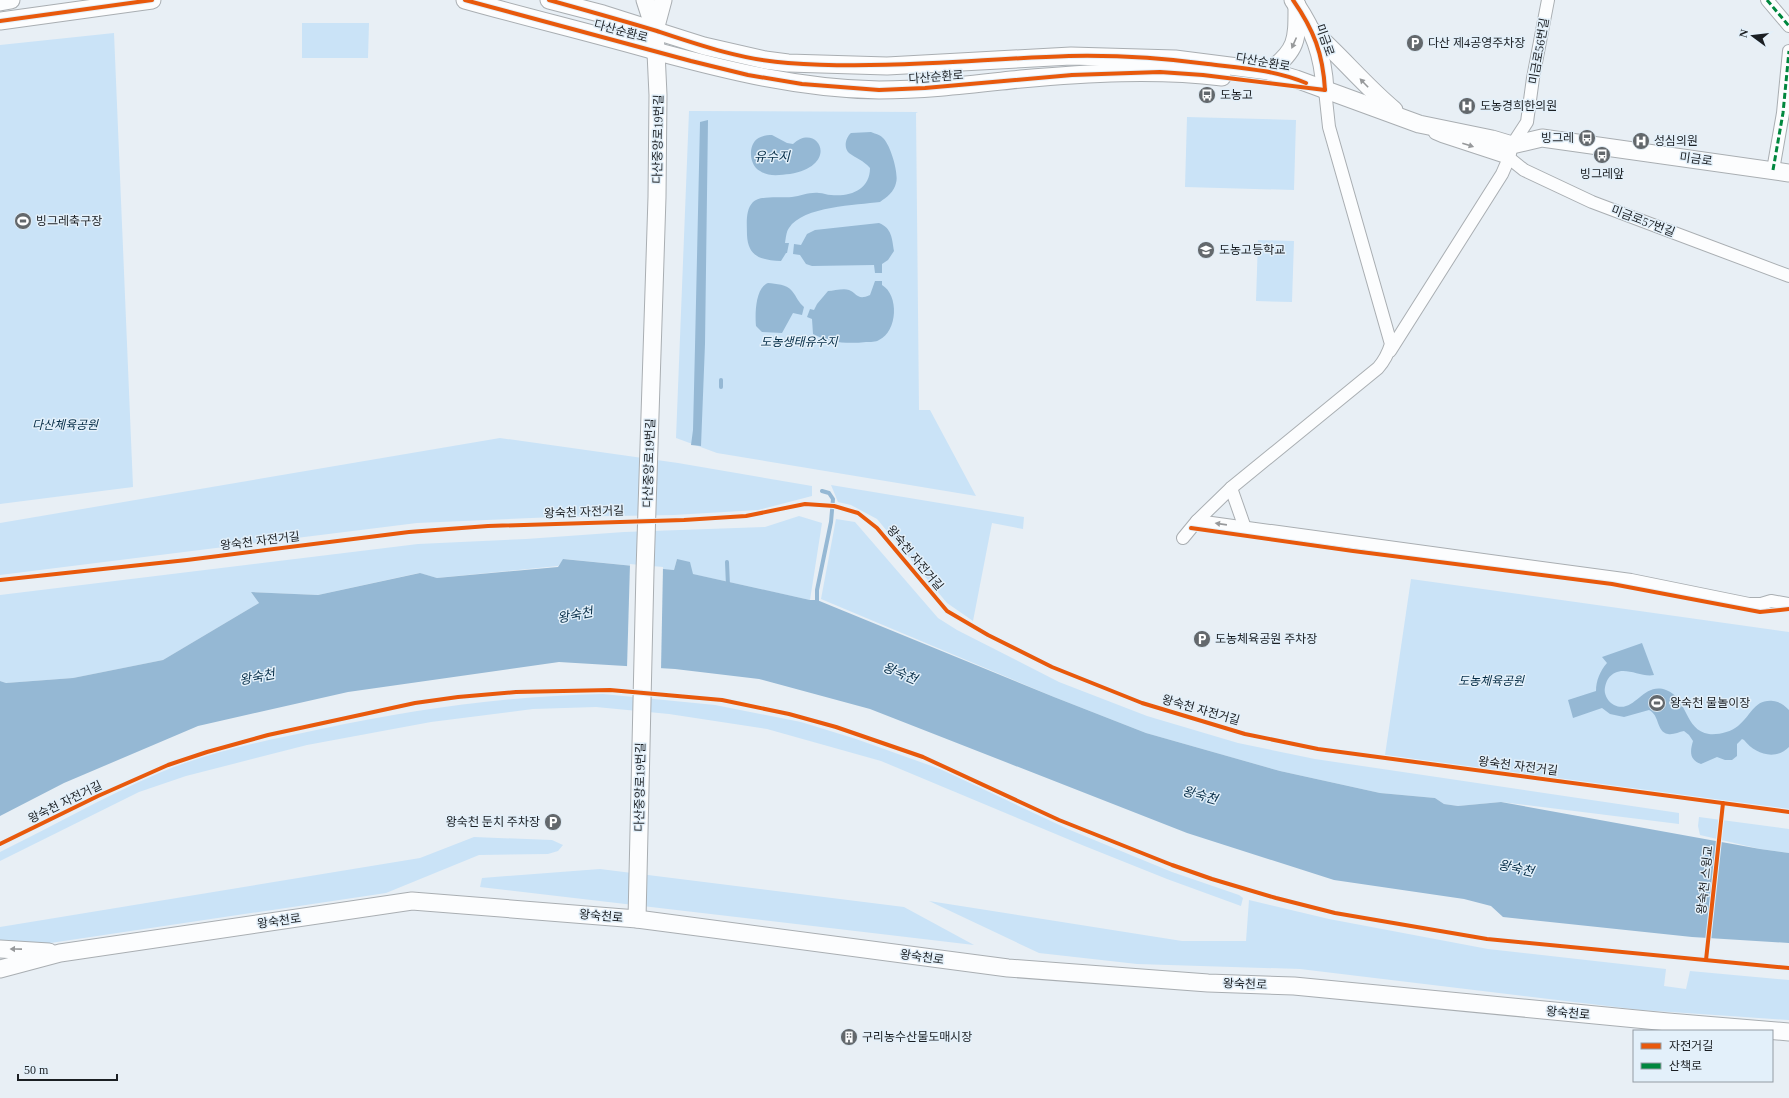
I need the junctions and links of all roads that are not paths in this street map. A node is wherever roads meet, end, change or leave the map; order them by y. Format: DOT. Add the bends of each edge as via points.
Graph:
graph roads {
  1 [pos="11,0"];
  2 [pos="152,0"];
  3 [pos="465,0"];
  4 [pos="549,0"];
  5 [pos="645,0"];
  6 [pos="663,0"];
  7 [pos="1548,0"];
  8 [pos="1767,0"];
  9 [pos="0,2"];
  10 [pos="1295,3"];
  11 [pos="0,21"];
  12 [pos="1789,26"];
  13 [pos="1311,30"];
  14 [pos="654,31"];
  15 [pos="655,51"];
  16 [pos="1789,51"];
  17 [pos="1269,71"];
  18 [pos="1325,90"];
  19 [pos="1403,118"];
  20 [pos="1511,152"];
  21 [pos="1781,171"];
  22 [pos="1789,276"];
  23 [pos="1388,354"];
  24 [pos="1231,488"];
  25 [pos="1197,521"];
  26 [pos="1245,528"];
  27 [pos="1183,538"];
  28 [pos="1789,604"];
  29 [pos="637,911"];
  30 [pos="0,949"];
  31 [pos="60,953"];
  32 [pos="0,970"];
  33 [pos="1765,1030"];
  34 [pos="1773,1031"];
  35 [pos="1789,1032"];
  1 -- 9 [label="street"];
  2 -- 11 [label="street"];
  3 -- 15 [label="street, 다산순환로"];
  4 -- 14 [label="street, 다산순환로"];
  5 -- 14 [label="street, 다산중앙로19번길"];
  6 -- 14 [label="street, 다산중앙로19번길"];
  7 -- 20 [label="street, 미금로56번길" via="1527,122"];
  8 -- 12 [label="street"];
  10 -- 13 [label="street, 미금로" via="1308,21"];
  10 -- 17 [label="street, one-way" via="1297,36 1291,50"];
  13 -- 18 [label="street, 미금로" via="1324,67"];
  19 -- 13 [label="street, one-way"];
  14 -- 15 [label="street, 다산중앙로19번길"];
  14 -- 17 [label="street, 다산순환로" via="739,55 788,63 887,66 1078,56 1175,59"];
  15 -- 18 [label="street, 다산순환로" via="782,82 836,88 925,88 1072,75 1160,72 1210,75"];
  15 -- 29 [label="street, 다산중앙로19번길" via="658,95"];
  16 -- 21 [label="street"];
  17 -- 18 [label="street, 다산순환로"];
  18 -- 19 [label="street, 미금로"];
  18 -- 23 [label="street" via="1329,127 1391,344"];
  19 -- 20 [label="street, 미금로" via="1419,124 1492,139"];
  20 -- 21 [label="street, 미금로" via="1542,138"];
  20 -- 22 [label="street, 미금로57번길" via="1524,170 1592,202"];
  20 -- 23 [label="street, 미금로56번길" via="1502,174"];
  23 -- 24 [label="street, 미금로56번길" via="1378,368"];
  24 -- 25 [label="street, 미금로56번길"];
  24 -- 26 [label="street"];
  26 -- 25 [label="street, one-way"];
  25 -- 27 [label="street, 미금로56번길"];
  26 -- 28 [label="street" via="1630,580 1749,604"];
  29 -- 31 [label="street, 왕숙천로" via="412,901"];
  29 -- 33 [label="street, 왕숙천로" via="1008,968 1208,983 1294,986"];
  31 -- 30 [label="street, 왕숙천로, one-way"];
  31 -- 32 [label="street, 왕숙천로"];
  34 -- 35 [label="street, 왕숙천로"];
}
